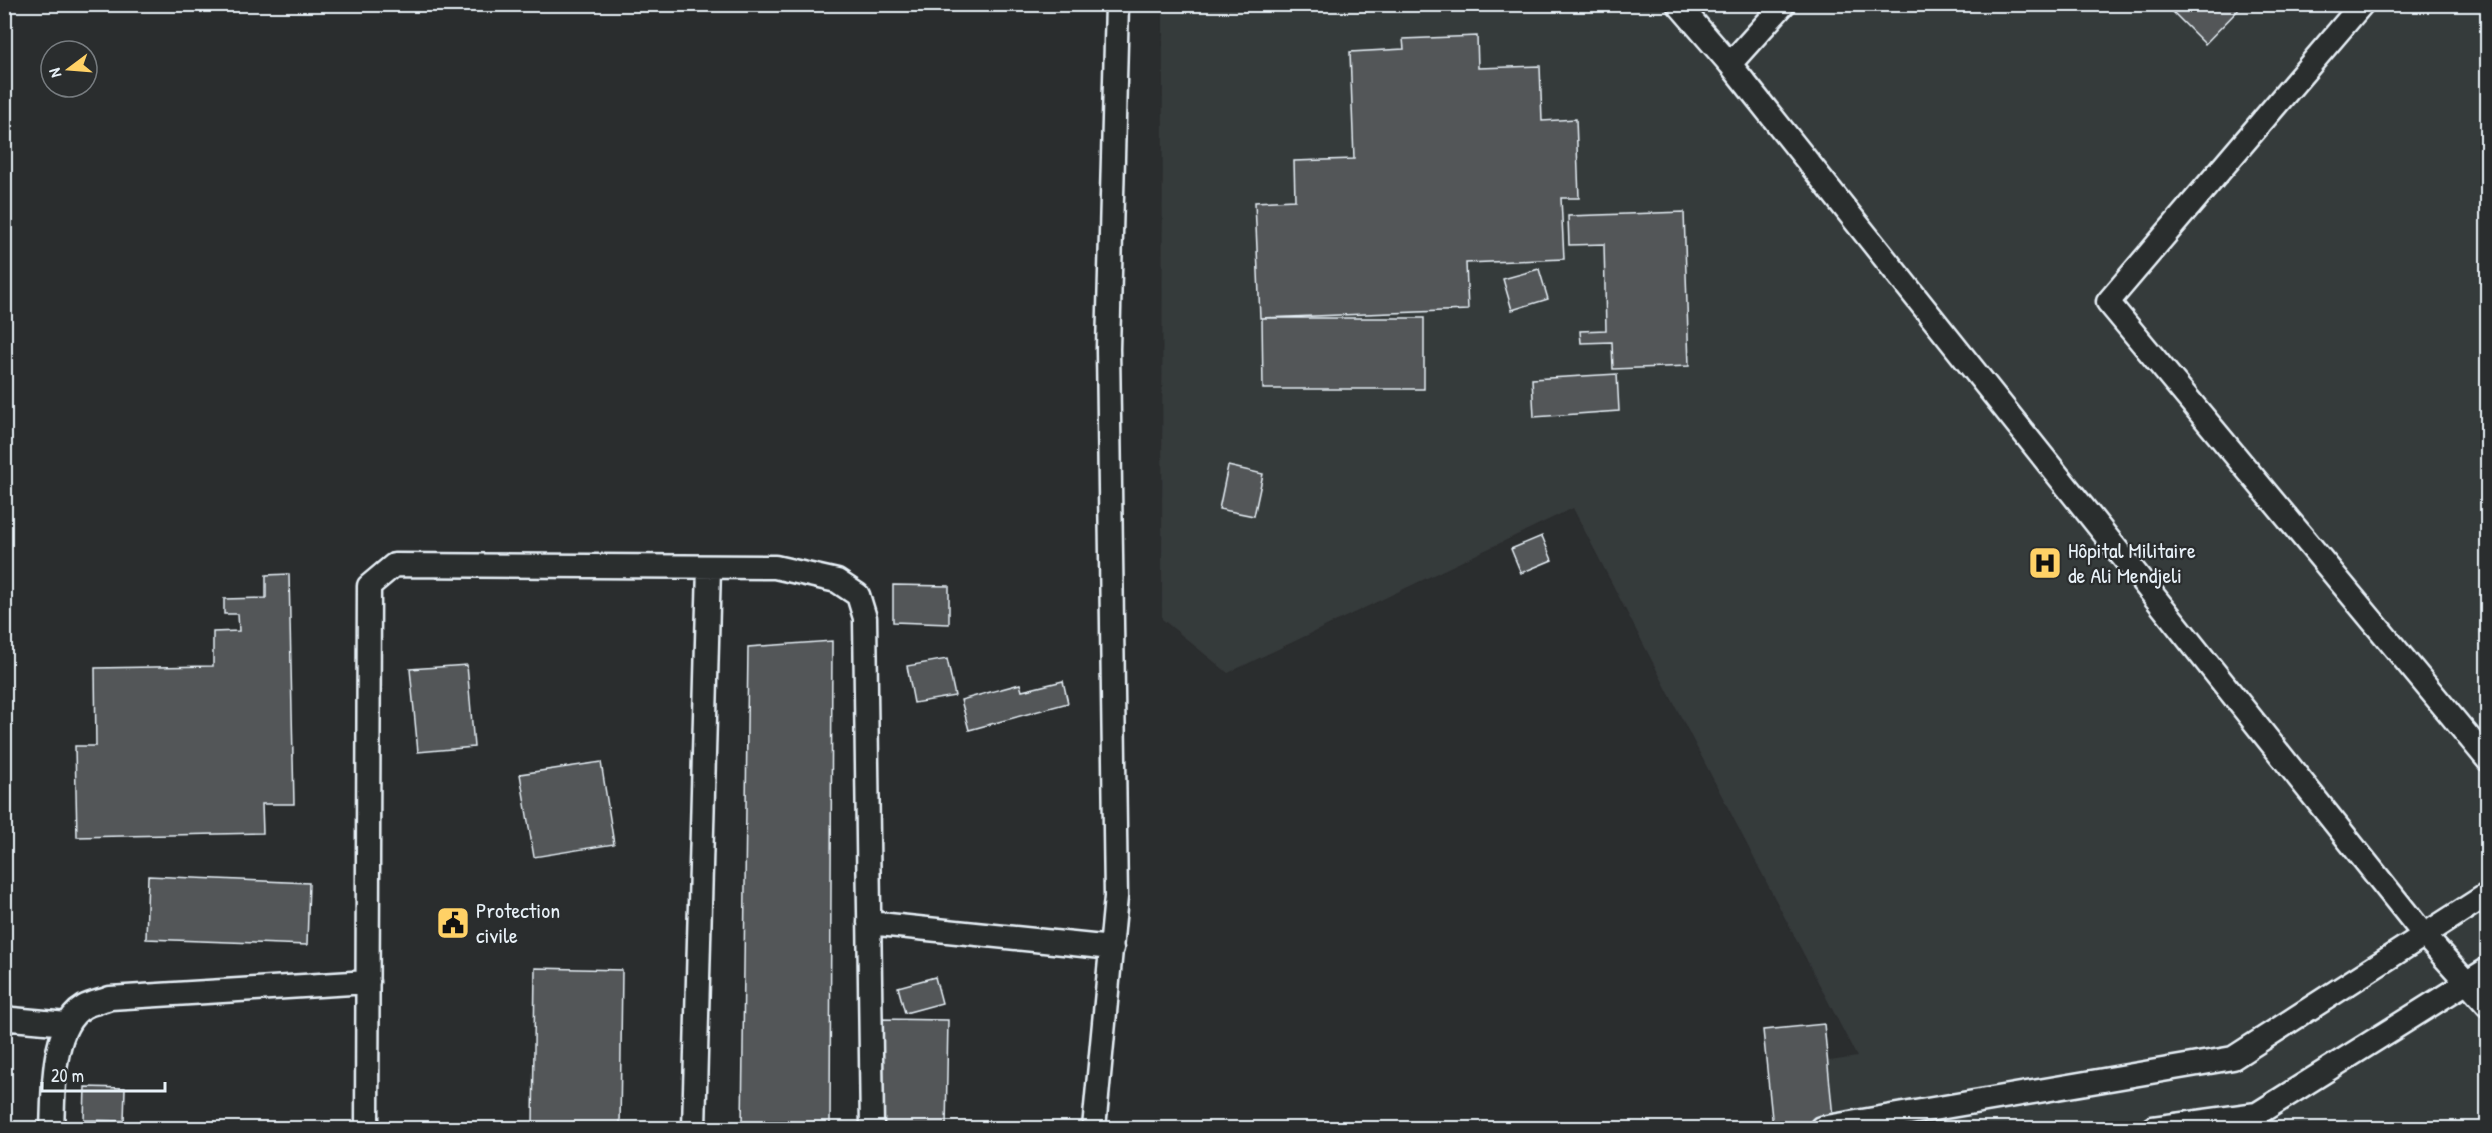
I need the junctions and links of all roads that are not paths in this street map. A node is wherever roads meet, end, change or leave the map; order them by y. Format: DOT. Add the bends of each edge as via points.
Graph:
graph roads {
  1 [pos="1116,4"];
  2 [pos="1678,4"];
  3 [pos="1784,4"];
  4 [pos="2362,4"];
  5 [pos="1730,64"];
  6 [pos="709,567"];
  7 [pos="2487,760"];
  8 [pos="2487,894"];
  9 [pos="869,923"];
  10 [pos="2424,935"];
  11 [pos="1112,948"];
  12 [pos="2487,969"];
  13 [pos="368,982"];
  14 [pos="2468,982"];
  15 [pos="2487,1006"];
  16 [pos="4,1022"];
  17 [pos="67,1024"];
  18 [pos="52,1128"];
  19 [pos="367,1128"];
  20 [pos="694,1128"];
  21 [pos="872,1128"];
  22 [pos="1094,1128"];
  23 [pos="1821,1128"];
  24 [pos="2153,1128"];
  1 -- 11 [label="lane" via="1108,349 1116,897"];
  2 -- 5 [label="lane"];
  3 -- 5 [label="lane"];
  4 -- 7 [label="lane" via="2108,302"];
  5 -- 10 [label="lane"];
  6 -- 9 [label="lane" via="775,567 837,580 858,595 865,618"];
  6 -- 13 [label="lane" via="394,565 369,586"];
  6 -- 20 [label="lane"];
  8 -- 10 [label="lane"];
  9 -- 11 [label="lane"];
  9 -- 21 [label="lane"];
  10 -- 14 [label="lane"];
  10 -- 23 [label="lane" via="2233,1058"];
  11 -- 22 [label="lane"];
  12 -- 14 [label="lane"];
  13 -- 17 [label="lane" via="110,998 83,1008"];
  13 -- 19 [label="lane"];
  14 -- 15 [label="lane"];
  14 -- 24 [label="lane" via="2257,1114"];
  16 -- 17 [label="lane" via="12,1018"];
  17 -- 18 [label="lane" via="58,1045"];
}
